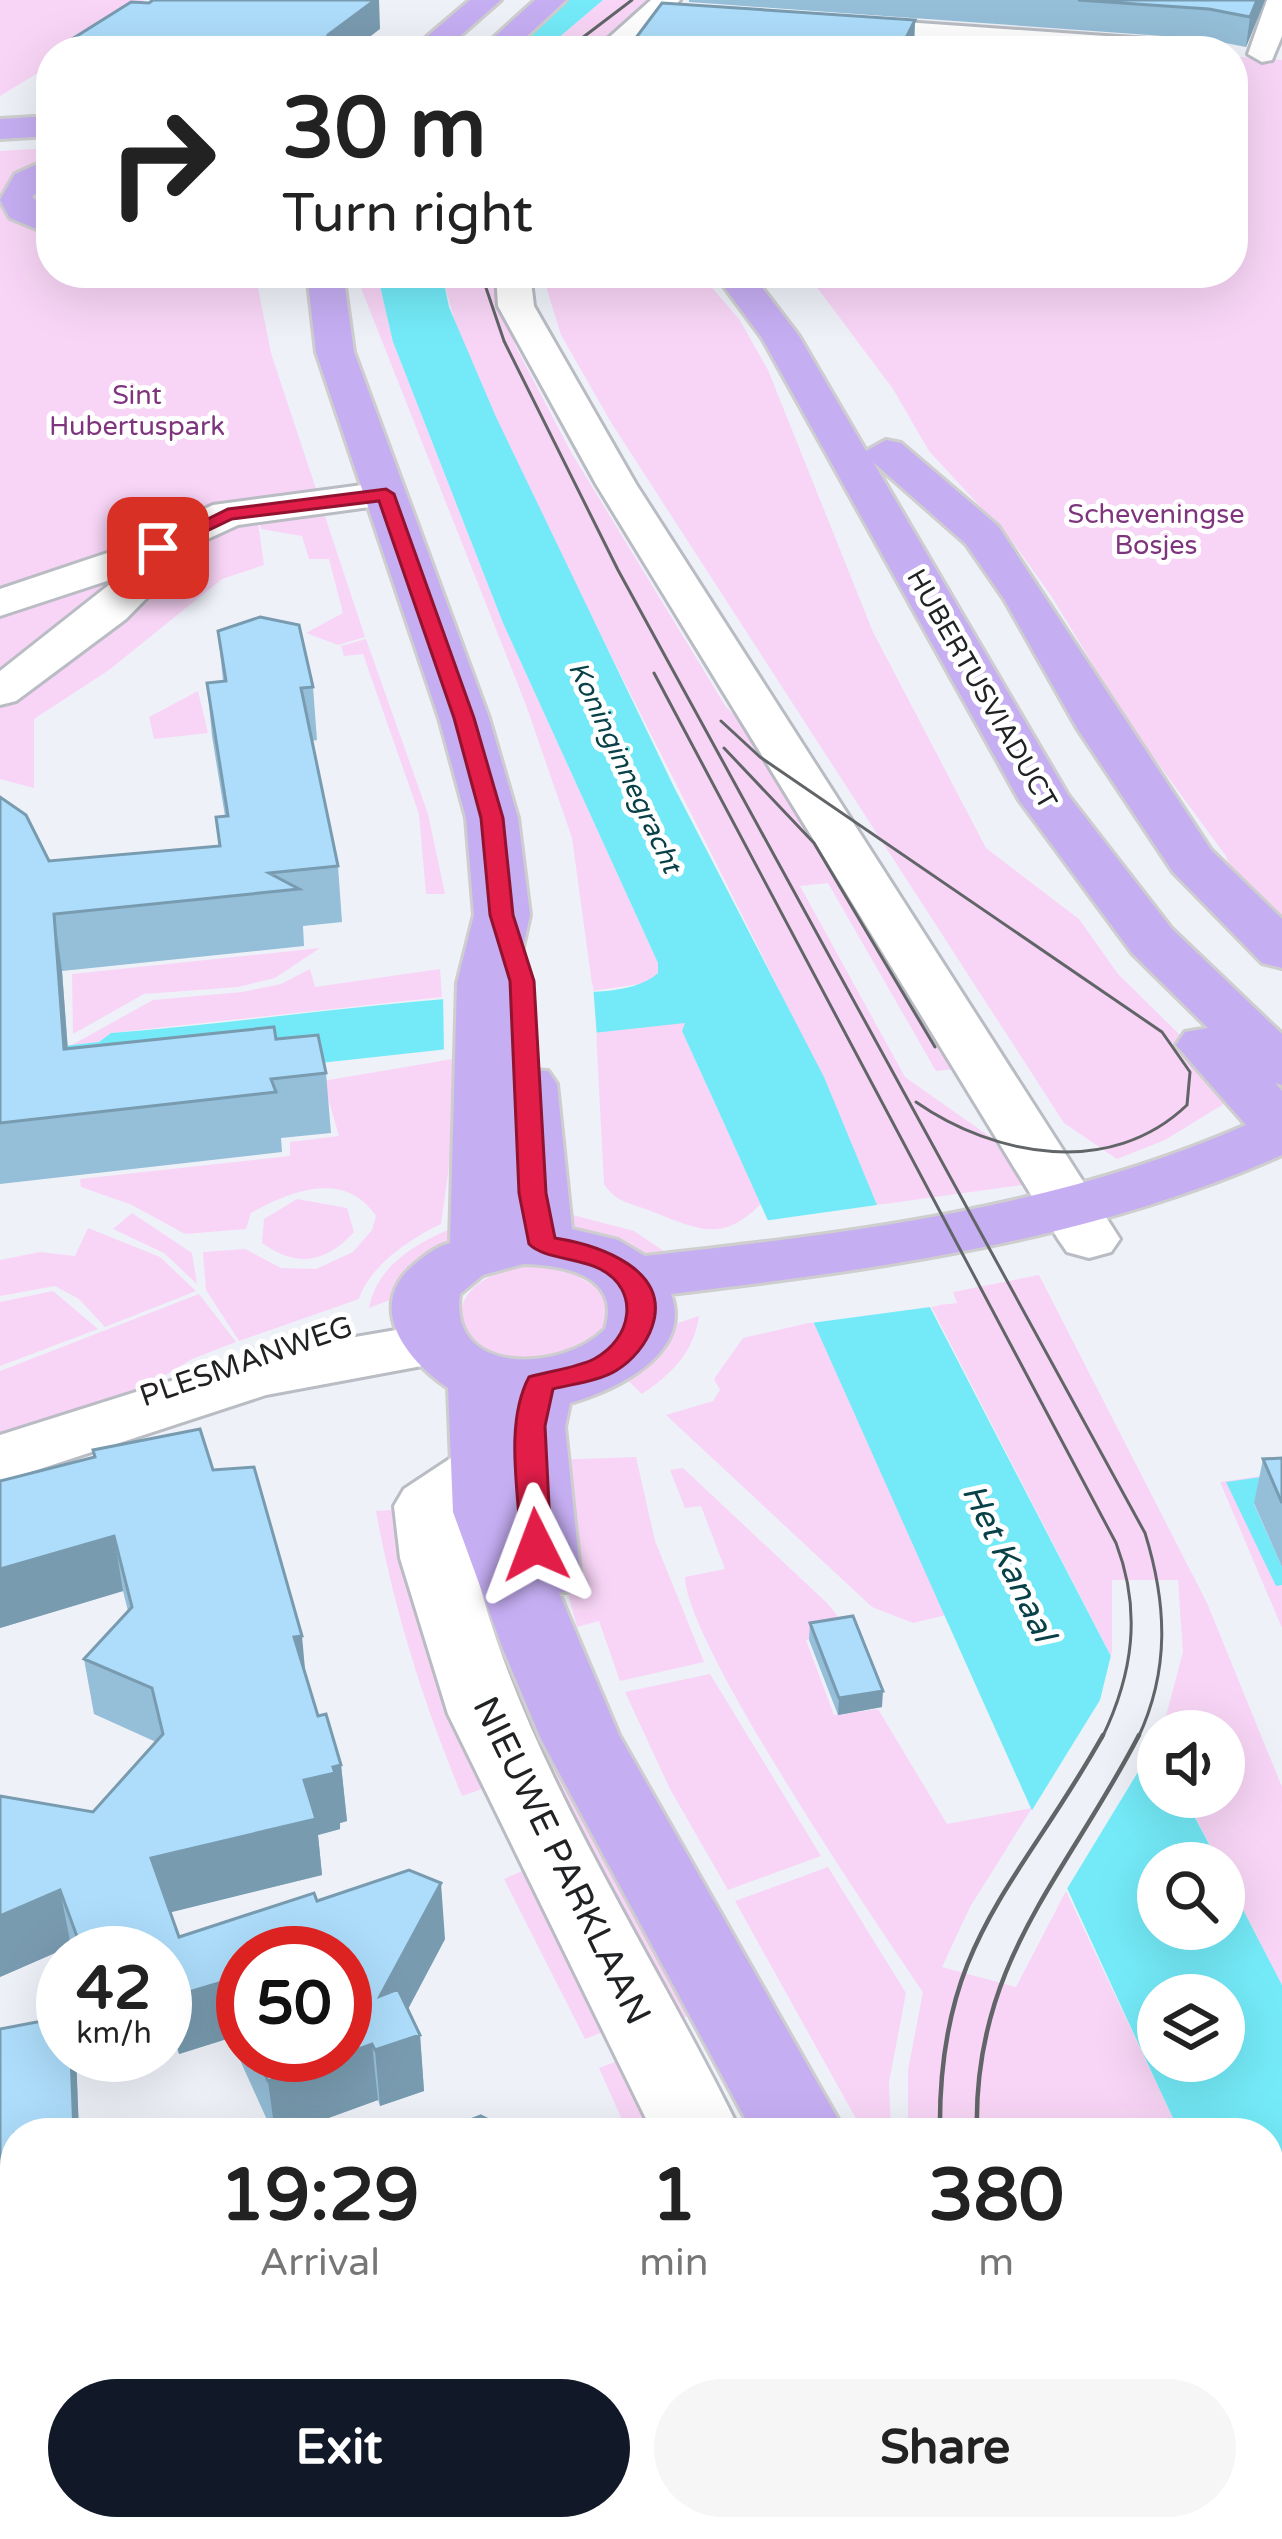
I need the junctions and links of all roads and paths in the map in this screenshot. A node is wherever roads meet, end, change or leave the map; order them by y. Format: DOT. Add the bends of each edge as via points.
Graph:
graph roads {
  1 [pos="487,0"];
  2 [pos="510,0"];
  3 [pos="1268,0"];
  4 [pos="1280,1"];
  5 [pos="550,2"];
  6 [pos="659,6"];
  7 [pos="443,36"];
  8 [pos="467,36"];
  9 [pos="511,36"];
  10 [pos="625,36"];
  11 [pos="902,36"];
  12 [pos="1259,54"];
  13 [pos="0,125"];
  14 [pos="36,126"];
  15 [pos="36,131"];
  16 [pos="0,139"];
  17 [pos="36,146"];
  18 [pos="0,148"];
  19 [pos="36,176"];
  20 [pos="36,218"];
  21 [pos="305,288"];
  22 [pos="327,288"];
  23 [pos="514,288"];
  24 [pos="743,288"];
  25 [pos="780,288"];
  26 [pos="334,352"];
  27 [pos="864,450"];
  28 [pos="386,494"];
  29 [pos="183,537"];
  30 [pos="0,603"];
  31 [pos="0,691"];
  32 [pos="1132,885"];
  33 [pos="1282,951"];
  34 [pos="1282,1012"];
  35 [pos="1282,1066"];
  36 [pos="1282,1129"];
  37 [pos="1282,1177"];
  38 [pos="1080,1224"];
  39 [pos="512,1248"];
  40 [pos="636,1294"];
  41 [pos="469,1352"];
  42 [pos="0,1459"];
  43 [pos="484,1468"];
  44 [pos="581,1739"];
  45 [pos="689,2118"];
  46 [pos="792,2118"];
  1 -- 7 [label="main road"];
  2 -- 8 [label="main road"];
  3 -- 4 [label="street"];
  4 -- 12 [label="street"];
  5 -- 9 [label="main road"];
  6 -- 10 [label="street"];
  6 -- 11 [label="street"];
  13 -- 14 [label="main road"];
  15 -- 16 [label="main road"];
  17 -- 18 [label="main road"];
  19 -- 20 [label="main road" via="15,200"];
  21 -- 26 [label="main road"];
  22 -- 26 [label="main road"];
  23 -- 38 [label="street" via="516,306 616,484"];
  24 -- 27 [label="main road, HUBERTUSVIADUCT"];
  25 -- 27 [label="main road, HUBERTUSVIADUCT" via="810,326"];
  26 -- 28 [label="main road"];
  27 -- 32 [label="main road, HUBERTUSVIADUCT" via="1002,729"];
  27 -- 33 [label="main road" via="982,535 1192,861"];
  27 -- 36 [label="main road" via="853,530 1019,843 1120,965"];
  28 -- 29 [label="street" via="228,514"];
  28 -- 39 [label="main road" via="492,818"];
  29 -- 30 [label="street"];
  29 -- 31 [label="street" via="121,604"];
  32 -- 34 [label="main road, HUBERTUSVIADUCT" via="1197,930"];
  32 -- 35 [label="main road, HUBERTUSVIADUCT" via="1192,984"];
  36 -- 38 [label="main road"];
  37 -- 38 [label="main road" via="1166,1220"];
  38 -- 40 [label="main road"];
  39 -- 40 [label="main road" via="583,1251"];
  39 -- 41 [label="main road" via="437,1278"];
  40 -- 41 [label="main road" via="633,1340 605,1365"];
  41 -- 42 [label="street, PLESMANWEG" via="256,1375"];
  41 -- 43 [label="main road"];
  41 -- 44 [label="main road" via="530,1426 536,1545"];
  43 -- 44 [label="main road" via="503,1556"];
  43 -- 45 [label="street, NIEUWE PARKLAAN" via="429,1506 452,1612 486,1714"];
  44 -- 46 [label="main road"];
}
